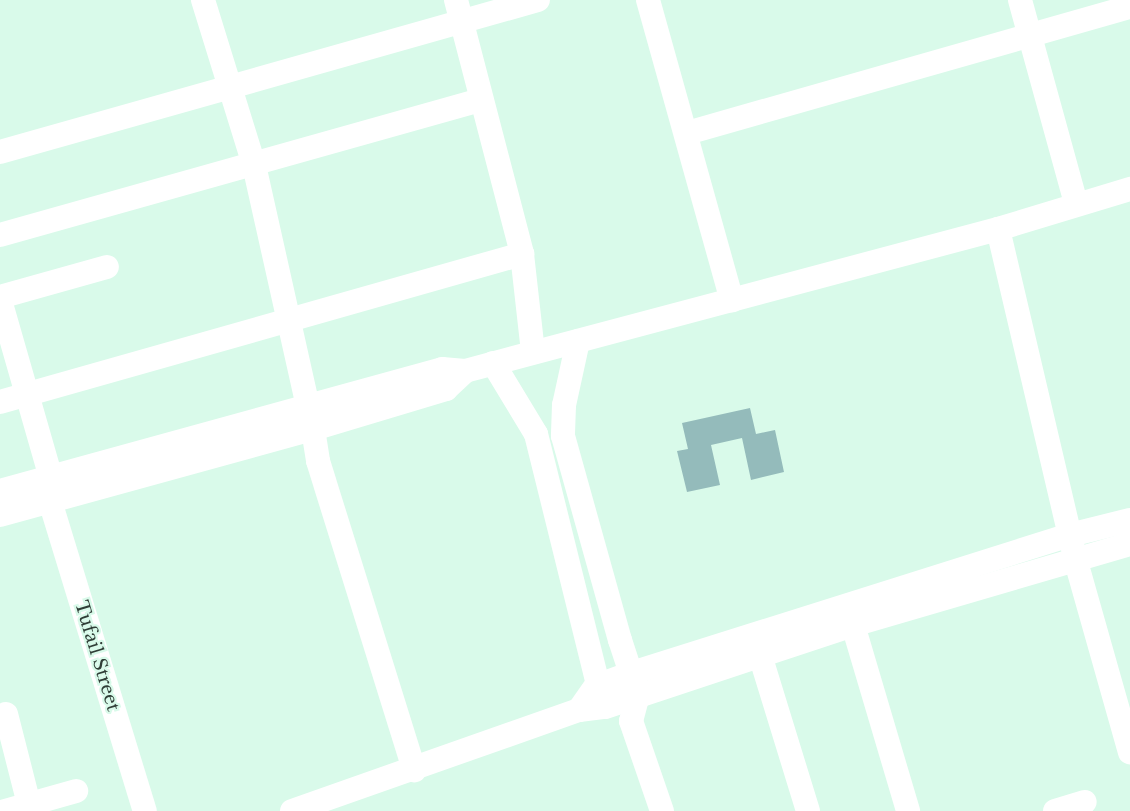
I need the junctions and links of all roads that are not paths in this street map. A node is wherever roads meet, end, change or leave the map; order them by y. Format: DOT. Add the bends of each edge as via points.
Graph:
graph roads {
  1 [pos="203,0"];
  2 [pos="456,0"];
  3 [pos="538,0"];
  4 [pos="648,0"];
  5 [pos="1020,0"];
  6 [pos="1130,6"];
  7 [pos="462,23"];
  8 [pos="1030,35"];
  9 [pos="231,87"];
  10 [pos="480,100"];
  11 [pos="687,133"];
  12 [pos="0,152"];
  13 [pos="254,165"];
  14 [pos="1130,189"];
  15 [pos="1076,204"];
  16 [pos="998,229"];
  17 [pos="0,235"];
  18 [pos="522,254"];
  19 [pos="107,267"];
  20 [pos="0,298"];
  21 [pos="732,300"];
  22 [pos="288,322"];
  23 [pos="578,341"];
  24 [pos="533,352"];
  25 [pos="493,363"];
  26 [pos="28,394"];
  27 [pos="0,402"];
  28 [pos="310,418"];
  29 [pos="51,489"];
  30 [pos="0,491"];
  31 [pos="0,515"];
  32 [pos="1130,520"];
  33 [pos="1070,535"];
  34 [pos="1130,544"];
  35 [pos="1075,558"];
  36 [pos="853,625"];
  37 [pos="760,655"];
  38 [pos="635,684"];
  39 [pos="596,686"];
  40 [pos="605,707"];
  41 [pos="579,710"];
  42 [pos="6,714"];
  43 [pos="631,721"];
  44 [pos="1130,751"];
  45 [pos="414,770"];
  46 [pos="76,791"];
  47 [pos="1085,802"];
  48 [pos="29,804"];
  49 [pos="5,811"];
  50 [pos="145,811"];
  51 [pos="292,811"];
  52 [pos="662,811"];
  53 [pos="808,811"];
  54 [pos="908,811"];
  55 [pos="1055,811"];
  1 -- 9 [label="street"];
  2 -- 7 [label="street"];
  3 -- 7 [label="street"];
  4 -- 11 [label="street"];
  5 -- 8 [label="street"];
  6 -- 8 [label="street"];
  7 -- 9 [label="street"];
  7 -- 10 [label="street"];
  8 -- 11 [label="street"];
  8 -- 15 [label="street"];
  9 -- 12 [label="street"];
  9 -- 13 [label="street"];
  10 -- 13 [label="street"];
  10 -- 18 [label="street"];
  11 -- 21 [label="street"];
  13 -- 17 [label="street"];
  13 -- 22 [label="street"];
  14 -- 15 [label="street"];
  15 -- 16 [label="street"];
  16 -- 21 [label="street"];
  16 -- 33 [label="street"];
  18 -- 22 [label="street"];
  18 -- 24 [label="street"];
  19 -- 20 [label="street"];
  20 -- 26 [label="street, Tufail Street"];
  21 -- 23 [label="street"];
  22 -- 26 [label="street"];
  22 -- 28 [label="street"];
  23 -- 24 [label="street"];
  23 -- 38 [label="street" via="564,405 563,436"];
  24 -- 25 [label="street"];
  25 -- 28 [label="street" via="465,371 442,369"];
  25 -- 39 [label="street" via="536,434"];
  26 -- 27 [label="street"];
  26 -- 29 [label="street, Tufail Street"];
  28 -- 29 [label="street"];
  28 -- 45 [label="street" via="318,460"];
  29 -- 30 [label="street"];
  29 -- 31 [label="street"];
  29 -- 50 [label="street, Tufail Street"];
  32 -- 33 [label="street"];
  33 -- 35 [label="street"];
  33 -- 38 [label="street"];
  34 -- 35 [label="street"];
  35 -- 36 [label="street"];
  35 -- 44 [label="street"];
  36 -- 37 [label="street"];
  36 -- 54 [label="street"];
  37 -- 38 [label="street"];
  37 -- 53 [label="street"];
  38 -- 39 [label="street"];
  38 -- 40 [label="street"];
  38 -- 43 [label="street"];
  39 -- 40 [label="street"];
  39 -- 41 [label="street"];
  40 -- 41 [label="street"];
  40 -- 43 [label="street"];
  41 -- 45 [label="street"];
  42 -- 48 [label="street"];
  43 -- 52 [label="street"];
  45 -- 51 [label="street"];
  46 -- 48 [label="street"];
  47 -- 55 [label="street"];
  48 -- 49 [label="street"];
}
